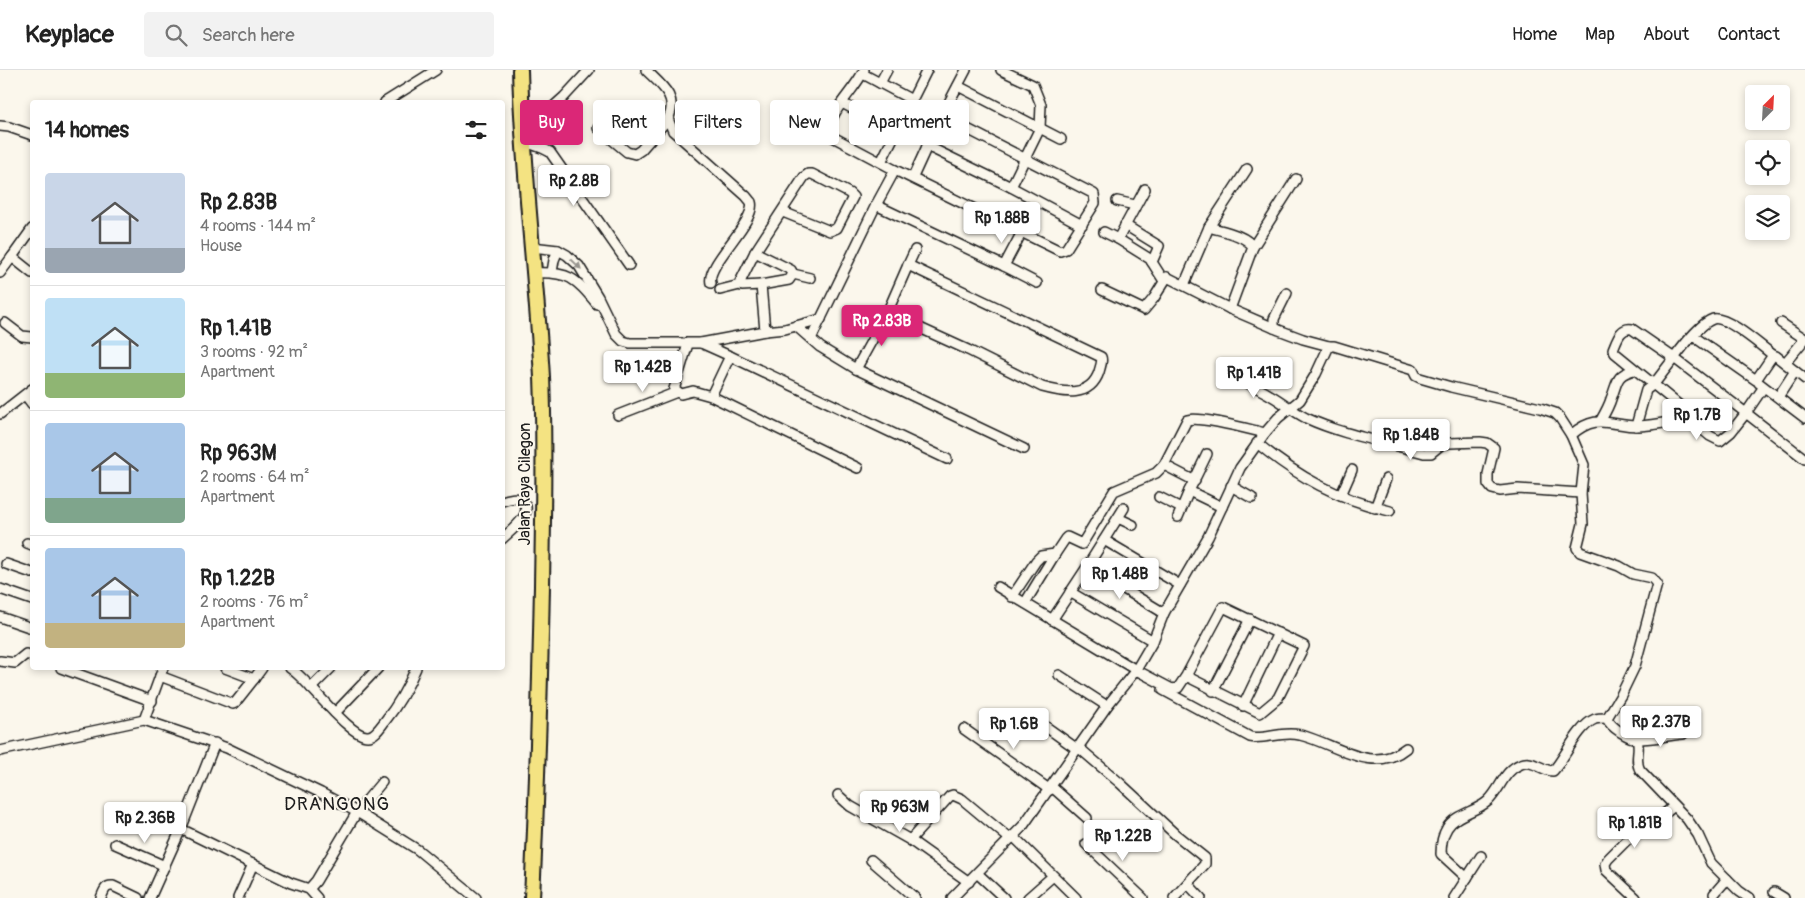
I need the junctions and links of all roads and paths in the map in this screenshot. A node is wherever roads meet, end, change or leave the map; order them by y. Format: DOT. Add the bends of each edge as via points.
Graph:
graph roads {
  1 [pos="436,70"];
  2 [pos="520,70"];
  3 [pos="588,70"];
  4 [pos="646,70"];
  5 [pos="887,70"];
  6 [pos="927,70"];
  7 [pos="966,70"];
  8 [pos="1001,70"];
  9 [pos="863,72"];
  10 [pos="880,83"];
  11 [pos="958,86"];
  12 [pos="388,100"];
  13 [pos="521,100"];
  14 [pos="561,100"];
  15 [pos="912,100"];
  16 [pos="951,100"];
  17 [pos="842,103"];
  18 [pos="849,107"];
  19 [pos="668,119"];
  20 [pos="665,122"];
  21 [pos="0,126"];
  22 [pos="1040,128"];
  23 [pos="969,130"];
  24 [pos="30,134"];
  25 [pos="1061,139"];
  26 [pos="523,145"];
  27 [pos="536,145"];
  28 [pos="618,145"];
  29 [pos="645,145"];
  30 [pos="890,145"];
  31 [pos="927,146"];
  32 [pos="1024,158"];
  33 [pos="881,162"];
  34 [pos="1247,169"];
  35 [pos="895,170"];
  36 [pos="913,177"];
  37 [pos="1296,179"];
  38 [pos="1011,186"];
  39 [pos="1144,189"];
  40 [pos="1117,200"];
  41 [pos="876,205"];
  42 [pos="1135,205"];
  43 [pos="783,212"];
  44 [pos="1082,225"];
  45 [pos="1125,225"];
  46 [pos="1209,227"];
  47 [pos="30,232"];
  48 [pos="1022,232"];
  49 [pos="1104,232"];
  50 [pos="1118,239"];
  51 [pos="532,247"];
  52 [pos="1253,247"];
  53 [pos="558,250"];
  54 [pos="915,250"];
  55 [pos="755,252"];
  56 [pos="12,257"];
  57 [pos="1152,262"];
  58 [pos="629,265"];
  59 [pos="908,265"];
  60 [pos="1004,266"];
  61 [pos="29,270"];
  62 [pos="552,272"];
  63 [pos="0,273"];
  64 [pos="533,273"];
  65 [pos="793,274"];
  66 [pos="810,278"];
  67 [pos="1164,281"];
  68 [pos="711,283"];
  69 [pos="1036,283"];
  70 [pos="740,285"];
  71 [pos="761,285"];
  72 [pos="1184,285"];
  73 [pos="720,290"];
  74 [pos="1102,290"];
  75 [pos="1287,293"];
  76 [pos="1230,309"];
  77 [pos="604,312"];
  78 [pos="887,313"];
  79 [pos="821,319"];
  80 [pos="5,323"];
  81 [pos="1781,323"];
  82 [pos="796,326"];
  83 [pos="1274,328"];
  84 [pos="765,331"];
  85 [pos="1693,336"];
  86 [pos="30,337"];
  87 [pos="1805,339"];
  88 [pos="811,340"];
  89 [pos="701,343"];
  90 [pos="688,344"];
  91 [pos="1329,346"];
  92 [pos="1773,355"];
  93 [pos="730,356"];
  94 [pos="1674,358"];
  95 [pos="1785,363"];
  96 [pos="856,369"];
  97 [pos="1634,370"];
  98 [pos="1795,371"];
  99 [pos="1229,374"];
  100 [pos="1805,379"];
  101 [pos="1756,380"];
  102 [pos="1654,384"];
  103 [pos="1763,388"];
  104 [pos="29,392"];
  105 [pos="677,392"];
  106 [pos="711,396"];
  107 [pos="1778,397"];
  108 [pos="1289,409"];
  109 [pos="0,413"];
  110 [pos="1746,414"];
  111 [pos="618,415"];
  112 [pos="1805,418"];
  113 [pos="1690,419"];
  114 [pos="1601,420"];
  115 [pos="1636,426"];
  116 [pos="1265,433"];
  117 [pos="1572,435"];
  118 [pos="1256,443"];
  119 [pos="1024,449"];
  120 [pos="1207,454"];
  121 [pos="947,459"];
  122 [pos="1805,459"];
  123 [pos="1164,465"];
  124 [pos="858,468"];
  125 [pos="1352,470"];
  126 [pos="1386,479"];
  127 [pos="1194,481"];
  128 [pos="1231,486"];
  129 [pos="1189,491"];
  130 [pos="1582,493"];
  131 [pos="1341,496"];
  132 [pos="1158,498"];
  133 [pos="1252,498"];
  134 [pos="505,500"];
  135 [pos="543,502"];
  136 [pos="525,505"];
  137 [pos="1222,507"];
  138 [pos="1124,508"];
  139 [pos="1376,508"];
  140 [pos="1390,511"];
  141 [pos="1118,518"];
  142 [pos="1133,525"];
  143 [pos="505,536"];
  144 [pos="1104,540"];
  145 [pos="1082,544"];
  146 [pos="1095,552"];
  147 [pos="1055,554"];
  148 [pos="6,564"];
  149 [pos="1087,567"];
  150 [pos="30,572"];
  151 [pos="1180,585"];
  152 [pos="998,587"];
  153 [pos="0,589"];
  154 [pos="1070,592"];
  155 [pos="1012,596"];
  156 [pos="30,599"];
  157 [pos="1025,604"];
  158 [pos="1164,613"];
  159 [pos="0,617"];
  160 [pos="1250,619"];
  161 [pos="1052,620"];
  162 [pos="30,627"];
  163 [pos="1278,633"];
  164 [pos="1153,641"];
  165 [pos="30,655"];
  166 [pos="0,661"];
  167 [pos="67,670"];
  168 [pos="160,670"];
  169 [pos="230,670"];
  170 [pos="261,670"];
  171 [pos="297,670"];
  172 [pos="329,670"];
  173 [pos="376,670"];
  174 [pos="415,670"];
  175 [pos="1134,672"];
  176 [pos="1059,675"];
  177 [pos="1186,676"];
  178 [pos="254,679"];
  179 [pos="311,688"];
  180 [pos="1213,691"];
  181 [pos="152,701"];
  182 [pos="1107,706"];
  183 [pos="1243,706"];
  184 [pos="335,713"];
  185 [pos="1607,718"];
  186 [pos="1035,719"];
  187 [pos="144,720"];
  188 [pos="964,729"];
  189 [pos="1683,734"];
  190 [pos="1637,740"];
  191 [pos="215,743"];
  192 [pos="1078,748"];
  193 [pos="1406,748"];
  194 [pos="0,751"];
  195 [pos="382,782"];
  196 [pos="1051,788"];
  197 [pos="838,795"];
  198 [pos="1674,806"];
  199 [pos="126,807"];
  200 [pos="357,812"];
  201 [pos="1087,818"];
  202 [pos="182,829"];
  203 [pos="1012,838"];
  204 [pos="910,840"];
  205 [pos="115,844"];
  206 [pos="1086,844"];
  207 [pos="1481,856"];
  208 [pos="871,860"];
  209 [pos="253,864"];
  210 [pos="165,866"];
  211 [pos="978,874"];
  212 [pos="1053,876"];
  213 [pos="1468,878"];
  214 [pos="1727,879"];
  215 [pos="968,882"];
  216 [pos="1188,884"];
  217 [pos="309,889"];
  218 [pos="1774,892"];
  219 [pos="1714,894"];
  220 [pos="1632,897"];
  221 [pos="101,898"];
  222 [pos="138,898"];
  223 [pos="150,898"];
  224 [pos="238,898"];
  225 [pos="317,898"];
  226 [pos="476,898"];
  227 [pos="532,898"];
  228 [pos="915,898"];
  229 [pos="952,898"];
  230 [pos="1004,898"];
  231 [pos="1028,898"];
  232 [pos="1076,898"];
  233 [pos="1143,898"];
  234 [pos="1174,898"];
  235 [pos="1201,898"];
  236 [pos="1454,898"];
  237 [pos="1749,898"];
  238 [pos="1784,898"];
  1 -- 12 [label="street"];
  2 -- 13 [label="highway, Jalan Raya Cilegon"];
  3 -- 14 [label="street"];
  4 -- 19 [label="street" via="668,94 672,103"];
  5 -- 10 [label="street"];
  6 -- 15 [label="street"];
  7 -- 11 [label="street"];
  8 -- 22 [label="street" via="1034,87 1041,105"];
  9 -- 10 [label="street"];
  9 -- 17 [label="street"];
  10 -- 15 [label="street"];
  11 -- 16 [label="street"];
  11 -- 22 [label="street"];
  17 -- 18 [label="street"];
  17 -- 33 [label="street" via="828,133"];
  19 -- 20 [label="street"];
  19 -- 68 [label="street" via="673,131 751,202 750,211 734,239 712,270"];
  21 -- 24 [label="street"];
  22 -- 25 [label="street"];
  22 -- 32 [label="street"];
  23 -- 32 [label="street"];
  26 -- 51 [label="highway, Jalan Raya Cilegon"];
  27 -- 58 [label="street" via="550,152"];
  28 -- 29 [label="street" via="635,154"];
  30 -- 33 [label="street"];
  31 -- 36 [label="street"];
  31 -- 38 [label="street"];
  32 -- 38 [label="street"];
  32 -- 44 [label="street" via="1094,194 1095,203"];
  33 -- 35 [label="street"];
  34 -- 46 [label="street"];
  35 -- 36 [label="street"];
  35 -- 41 [label="street"];
  36 -- 48 [label="street"];
  37 -- 52 [label="street"];
  38 -- 44 [label="street"];
  39 -- 42 [label="street"];
  40 -- 42 [label="street"];
  41 -- 60 [label="street"];
  41 -- 79 [label="street"];
  42 -- 45 [label="street"];
  43 -- 43 [label="street" via="808,174 853,197 838,228 833,231"];
  43 -- 55 [label="street"];
  44 -- 48 [label="street" via="1062,252"];
  45 -- 50 [label="street"];
  45 -- 57 [label="street" via="1159,246"];
  46 -- 52 [label="street" via="1244,240"];
  46 -- 72 [label="street"];
  47 -- 56 [label="street"];
  48 -- 60 [label="street"];
  49 -- 50 [label="street"];
  50 -- 57 [label="street"];
  51 -- 53 [label="street"];
  51 -- 64 [label="highway, Jalan Raya Cilegon"];
  52 -- 76 [label="street"];
  53 -- 62 [label="street"];
  53 -- 77 [label="street, one-way" via="579,266"];
  54 -- 59 [label="street"];
  55 -- 65 [label="street"];
  55 -- 70 [label="street"];
  56 -- 61 [label="street"];
  56 -- 63 [label="street"];
  57 -- 67 [label="street"];
  59 -- 78 [label="street"];
  59 -- 78 [label="street" via="1101,357 1096,380 1089,388 1066,392 1042,387"];
  60 -- 69 [label="street"];
  62 -- 64 [label="street"];
  62 -- 77 [label="street" via="575,280"];
  64 -- 135 [label="highway, Jalan Raya Cilegon" via="542,378"];
  65 -- 66 [label="street"];
  65 -- 71 [label="street" via="789,280"];
  67 -- 72 [label="street" via="1167,278"];
  67 -- 74 [label="street" via="1144,310"];
  70 -- 71 [label="street"];
  70 -- 73 [label="street"];
  71 -- 84 [label="street"];
  72 -- 76 [label="street"];
  75 -- 83 [label="street" via="1274,319"];
  76 -- 83 [label="street"];
  77 -- 90 [label="street" via="623,341"];
  78 -- 96 [label="street"];
  79 -- 82 [label="street"];
  79 -- 88 [label="street"];
  80 -- 86 [label="street" via="22,336"];
  81 -- 87 [label="street"];
  82 -- 84 [label="street"];
  82 -- 88 [label="street"];
  83 -- 91 [label="street"];
  84 -- 89 [label="street"];
  85 -- 92 [label="street" via="1707,322 1720,319"];
  85 -- 94 [label="street"];
  85 -- 101 [label="street"];
  87 -- 95 [label="street"];
  88 -- 96 [label="street"];
  89 -- 90 [label="street"];
  89 -- 93 [label="street"];
  90 -- 105 [label="street" via="674,389"];
  91 -- 108 [label="street" via="1300,400"];
  91 -- 117 [label="street" via="1412,370 1418,377 1451,388 1555,413"];
  92 -- 95 [label="street"];
  92 -- 101 [label="street"];
  93 -- 106 [label="street"];
  93 -- 121 [label="street"];
  94 -- 97 [label="street" via="1627,328 1613,349"];
  94 -- 102 [label="street"];
  94 -- 110 [label="street"];
  95 -- 98 [label="street"];
  96 -- 119 [label="street"];
  97 -- 102 [label="street"];
  97 -- 114 [label="street" via="1625,372 1617,380"];
  98 -- 100 [label="street"];
  98 -- 107 [label="street"];
  99 -- 108 [label="street" via="1272,396"];
  101 -- 103 [label="street"];
  102 -- 113 [label="street"];
  102 -- 115 [label="street" via="1646,390"];
  103 -- 107 [label="street"];
  103 -- 110 [label="street"];
  104 -- 109 [label="street"];
  105 -- 106 [label="street" via="692,391"];
  105 -- 111 [label="street"];
  106 -- 124 [label="street"];
  107 -- 112 [label="street"];
  108 -- 116 [label="street"];
  108 -- 130 [label="street" via="1334,429 1424,453 1431,453 1442,444 1487,443 1494,448 1487,480 1492,489 1500,492 1518,488"];
  110 -- 113 [label="street" via="1720,441"];
  110 -- 122 [label="street"];
  113 -- 115 [label="street"];
  114 -- 115 [label="street"];
  114 -- 117 [label="street"];
  116 -- 118 [label="street"];
  116 -- 123 [label="street" via="1191,419 1185,423"];
  117 -- 130 [label="street" via="1584,465"];
  118 -- 128 [label="street"];
  118 -- 131 [label="street" via="1294,472"];
  120 -- 127 [label="street"];
  123 -- 127 [label="street"];
  123 -- 145 [label="street" via="1156,473 1114,491"];
  125 -- 131 [label="street"];
  126 -- 139 [label="street"];
  127 -- 129 [label="street"];
  128 -- 133 [label="street"];
  128 -- 137 [label="street"];
  129 -- 132 [label="street" via="1180,513"];
  129 -- 137 [label="street"];
  130 -- 185 [label="street" via="1583,524 1577,543 1580,552 1633,574 1652,578 1657,584 1635,666"];
  131 -- 139 [label="street"];
  134 -- 136 [label="street" via="516,498"];
  135 -- 136 [label="street"];
  135 -- 227 [label="highway, Jalan Raya Cilegon" via="540,715"];
  136 -- 143 [label="street" via="526,514"];
  137 -- 151 [label="street"];
  138 -- 141 [label="street"];
  139 -- 140 [label="street"];
  141 -- 142 [label="street"];
  141 -- 144 [label="street"];
  144 -- 146 [label="street"];
  144 -- 151 [label="street"];
  145 -- 146 [label="street"];
  145 -- 147 [label="street" via="1068,537"];
  146 -- 149 [label="street"];
  147 -- 155 [label="street" via="1039,558"];
  147 -- 157 [label="street"];
  148 -- 150 [label="street"];
  149 -- 154 [label="street"];
  149 -- 158 [label="street"];
  151 -- 158 [label="street"];
  152 -- 155 [label="street"];
  153 -- 156 [label="street"];
  154 -- 161 [label="street"];
  154 -- 164 [label="street"];
  155 -- 157 [label="street"];
  157 -- 161 [label="street"];
  158 -- 164 [label="street"];
  159 -- 162 [label="street"];
  160 -- 163 [label="street"];
  160 -- 177 [label="street" via="1222,608"];
  160 -- 180 [label="street"];
  161 -- 175 [label="street"];
  163 -- 183 [label="street"];
  163 -- 183 [label="street" via="1303,644 1304,648 1275,702 1260,713"];
  164 -- 175 [label="street"];
  165 -- 166 [label="street" via="26,654 15,663"];
  167 -- 181 [label="street"];
  168 -- 178 [label="street" via="233,704"];
  168 -- 181 [label="street"];
  169 -- 178 [label="street"];
  170 -- 178 [label="street"];
  171 -- 179 [label="street"];
  172 -- 179 [label="street"];
  173 -- 184 [label="street"];
  174 -- 184 [label="street" via="396,707 371,735 363,736"];
  175 -- 177 [label="street" via="1176,690"];
  175 -- 182 [label="street"];
  175 -- 193 [label="street" via="1250,737 1300,735 1372,759 1390,758"];
  176 -- 182 [label="street"];
  177 -- 180 [label="street"];
  179 -- 184 [label="street"];
  180 -- 183 [label="street"];
  181 -- 187 [label="street"];
  182 -- 192 [label="street"];
  185 -- 190 [label="street" via="1615,729"];
  185 -- 213 [label="street" via="1595,719 1585,728 1553,771 1530,763 1521,764 1509,772 1491,799 1456,819 1447,828 1441,854"];
  186 -- 192 [label="street"];
  187 -- 191 [label="street"];
  187 -- 194 [label="street"];
  188 -- 196 [label="street"];
  189 -- 190 [label="street"];
  190 -- 198 [label="street" via="1637,765"];
  191 -- 200 [label="street"];
  191 -- 202 [label="street"];
  192 -- 196 [label="street"];
  192 -- 216 [label="street" via="1205,858 1205,864"];
  195 -- 200 [label="street"];
  196 -- 201 [label="street"];
  196 -- 203 [label="street"];
  197 -- 204 [label="street" via="850,806"];
  198 -- 214 [label="street" via="1688,819 1711,863"];
  198 -- 220 [label="street" via="1633,834 1605,864 1606,870"];
  199 -- 202 [label="street"];
  200 -- 217 [label="street"];
  200 -- 226 [label="street" via="418,850"];
  202 -- 209 [label="street"];
  202 -- 210 [label="street"];
  203 -- 204 [label="street" via="953,795"];
  203 -- 211 [label="street"];
  203 -- 212 [label="street"];
  204 -- 215 [label="street"];
  205 -- 210 [label="street"];
  206 -- 233 [label="street"];
  207 -- 213 [label="street"];
  208 -- 228 [label="street"];
  209 -- 217 [label="street"];
  209 -- 224 [label="street"];
  210 -- 223 [label="street"];
  211 -- 215 [label="street"];
  211 -- 230 [label="street"];
  212 -- 231 [label="street"];
  212 -- 232 [label="street"];
  213 -- 236 [label="street"];
  214 -- 219 [label="street"];
  214 -- 237 [label="street"];
  215 -- 229 [label="street"];
  216 -- 234 [label="street"];
  216 -- 235 [label="street"];
  217 -- 225 [label="street"];
  218 -- 238 [label="street"];
  221 -- 222 [label="street" via="109,886"];
}
